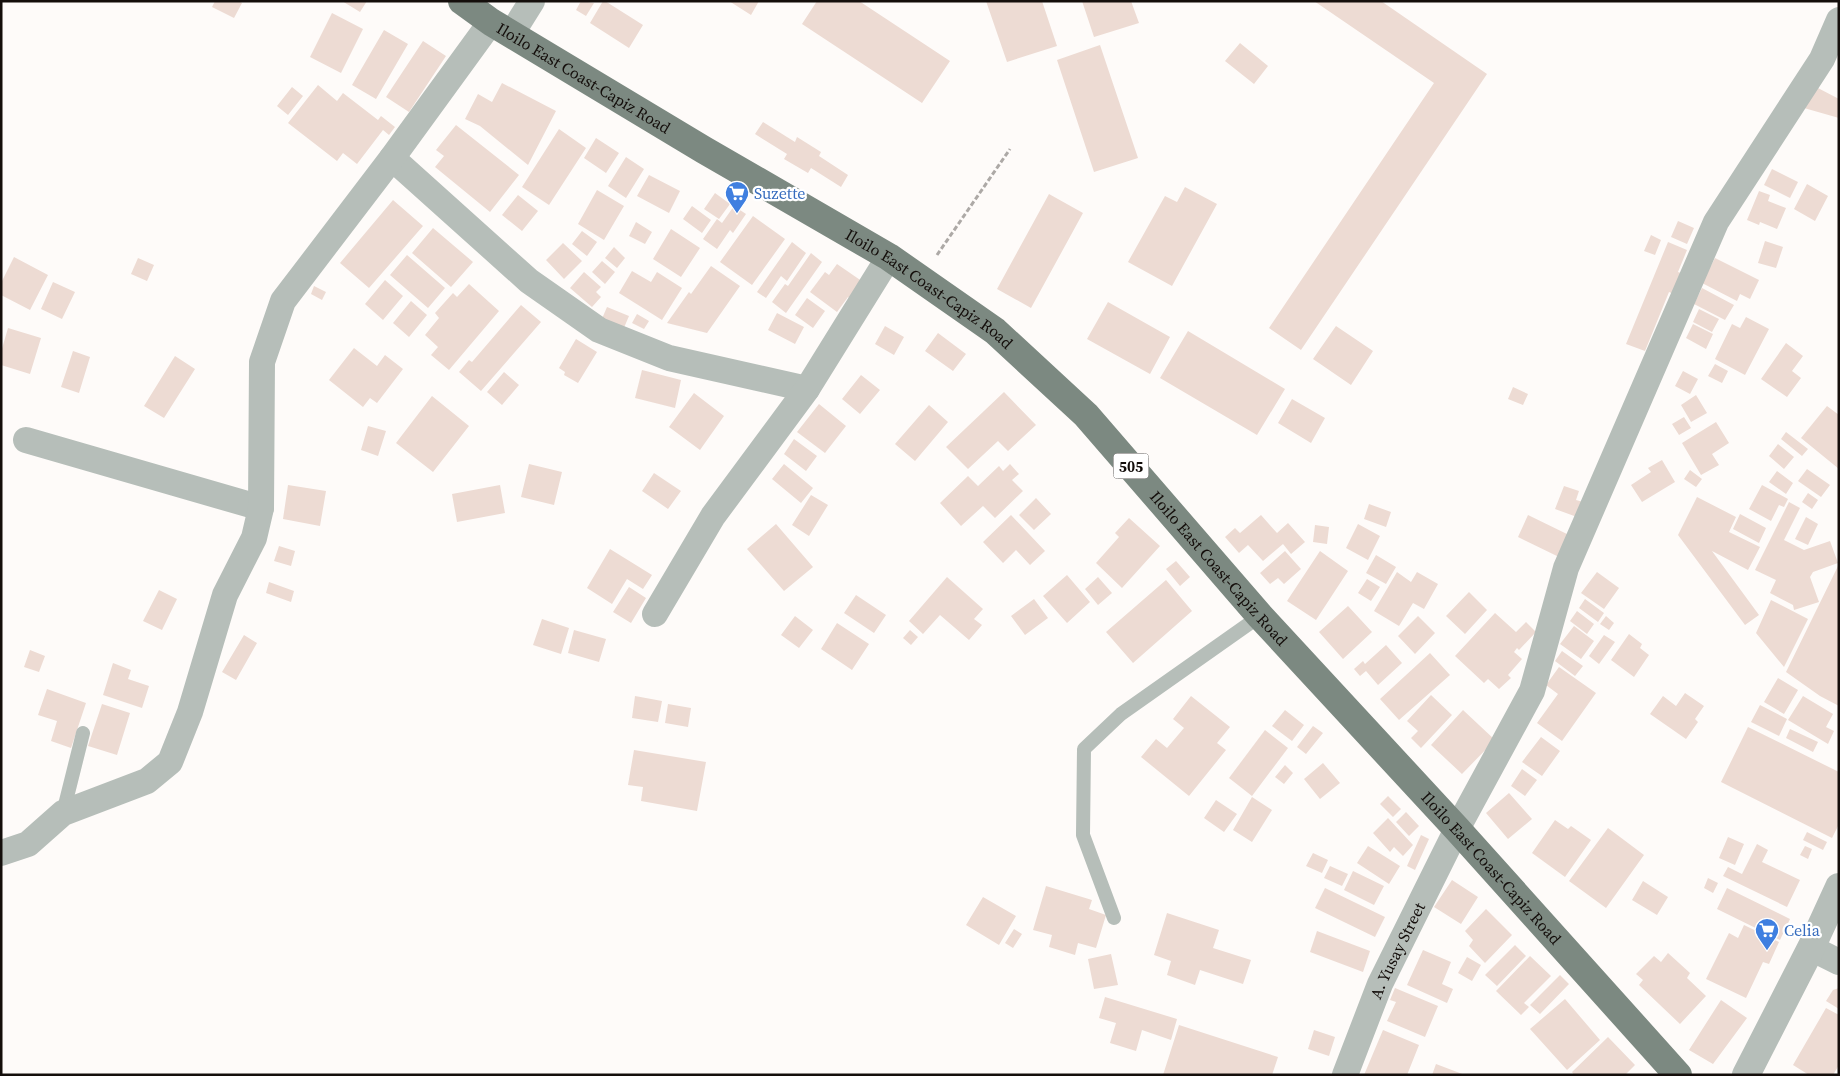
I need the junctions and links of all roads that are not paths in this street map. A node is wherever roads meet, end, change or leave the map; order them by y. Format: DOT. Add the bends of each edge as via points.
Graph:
graph roads {
  1 [pos="462,1"];
  2 [pos="532,1"];
  3 [pos="1839,20"];
  4 [pos="501,27"];
  5 [pos="392,158"];
  6 [pos="889,257"];
  7 [pos="807,388"];
  8 [pos="26,440"];
  9 [pos="260,508"];
  10 [pos="655,614"];
  11 [pos="1260,616"];
  12 [pos="83,732"];
  13 [pos="63,813"];
  14 [pos="1457,829"];
  15 [pos="1,854"];
  16 [pos="1839,887"];
  17 [pos="1114,918"];
  18 [pos="1811,948"];
  19 [pos="1839,962"];
  20 [pos="1345,1075"];
  21 [pos="1678,1075"];
  22 [pos="1746,1075"];
  1 -- 4 [label="main road, Iloilo East Coast-Capiz Road / 505"];
  2 -- 4 [label="street"];
  3 -- 14 [label="street, A. Yusay Street" via="1822,59 1716,222 1566,568 1532,691"];
  4 -- 5 [label="street"];
  4 -- 6 [label="main road, Iloilo East Coast-Capiz Road / 505"];
  5 -- 7 [label="street" via="529,282 600,330 669,358"];
  5 -- 9 [label="street" via="283,300 262,362"];
  6 -- 7 [label="street"];
  6 -- 11 [label="main road, Iloilo East Coast-Capiz Road / 505" via="995,331 1086,415"];
  7 -- 10 [label="street" via="713,516"];
  8 -- 9 [label="street"];
  9 -- 13 [label="street" via="254,538 226,595 190,712 170,762 147,781"];
  11 -- 14 [label="main road, Iloilo East Coast-Capiz Road / 505"];
  11 -- 17 [label="lane" via="1121,714 1084,749 1083,835"];
  12 -- 13 [label="lane"];
  13 -- 15 [label="street" via="28,844"];
  14 -- 20 [label="street, A. Yusay Street" via="1380,984"];
  14 -- 21 [label="main road, Iloilo East Coast-Capiz Road / 505"];
  16 -- 18 [label="street"];
  18 -- 19 [label="street"];
  18 -- 22 [label="street"];
}
